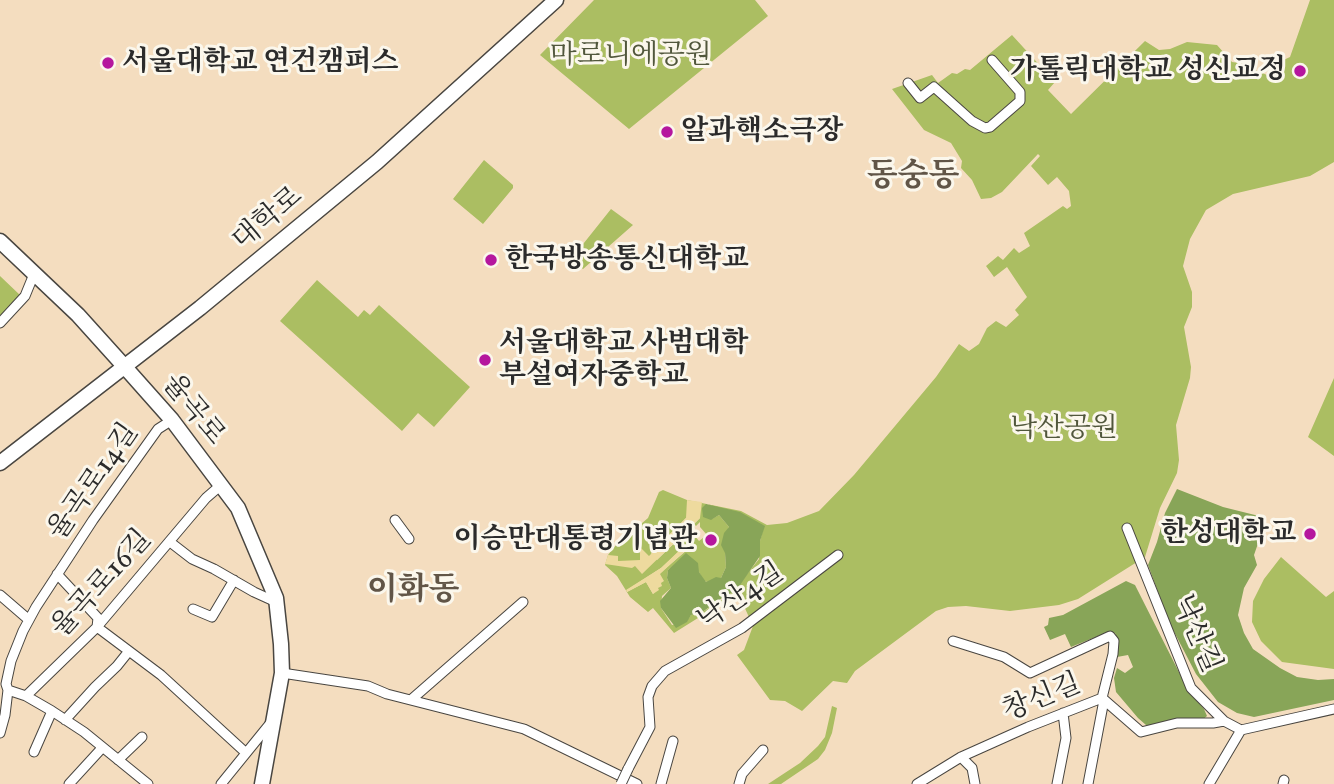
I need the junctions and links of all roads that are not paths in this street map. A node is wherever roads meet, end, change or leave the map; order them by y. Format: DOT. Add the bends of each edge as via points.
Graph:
graph roads {
  1 [pos="556,0"];
  2 [pos="992,60"];
  3 [pos="908,83"];
  4 [pos="0,241"];
  5 [pos="34,274"];
  6 [pos="0,323"];
  7 [pos="124,366"];
  8 [pos="172,420"];
  9 [pos="3,457"];
  10 [pos="221,485"];
  11 [pos="395,520"];
  12 [pos="1127,528"];
  13 [pos="410,538"];
  14 [pos="170,542"];
  15 [pos="838,555"];
  16 [pos="57,575"];
  17 [pos="234,580"];
  18 [pos="0,595"];
  19 [pos="276,602"];
  20 [pos="523,603"];
  21 [pos="194,609"];
  22 [pos="29,620"];
  23 [pos="97,627"];
  24 [pos="953,641"];
  25 [pos="129,651"];
  26 [pos="282,673"];
  27 [pos="5,687"];
  28 [pos="26,696"];
  29 [pos="412,699"];
  30 [pos="1103,699"];
  31 [pos="1334,709"];
  32 [pos="52,711"];
  33 [pos="1063,713"];
  34 [pos="274,718"];
  35 [pos="65,720"];
  36 [pos="1224,721"];
  37 [pos="1241,730"];
  38 [pos="0,733"];
  39 [pos="142,737"];
  40 [pos="673,741"];
  41 [pos="102,748"];
  42 [pos="763,750"];
  43 [pos="34,751"];
  44 [pos="244,752"];
  45 [pos="961,757"];
  46 [pos="118,760"];
  47 [pos="136,780"];
  48 [pos="69,784"];
  49 [pos="148,784"];
  50 [pos="222,784"];
  51 [pos="262,784"];
  52 [pos="621,784"];
  53 [pos="637,784"];
  54 [pos="661,784"];
  55 [pos="739,784"];
  56 [pos="917,784"];
  57 [pos="975,784"];
  58 [pos="1057,784"];
  59 [pos="1088,784"];
  60 [pos="1209,784"];
  1 -- 7 [label="main road, 대학로" via="377,162"];
  2 -- 3 [label="street" via="1020,92 1020,101 990,127 972,121 934,87 920,98"];
  4 -- 5 [label="main road, 율곡로"];
  5 -- 6 [label="street" via="24,296"];
  5 -- 7 [label="main road, 율곡로"];
  7 -- 8 [label="main road, 율곡로"];
  7 -- 9 [label="main road, 대학로"];
  8 -- 10 [label="main road, 율곡로"];
  8 -- 16 [label="street, 율곡로14길" via="158,429"];
  10 -- 14 [label="street, 율곡로16길"];
  10 -- 19 [label="main road, 율곡로" via="238,508"];
  11 -- 13 [label="street"];
  12 -- 36 [label="street, 낙산길" via="1191,688"];
  14 -- 17 [label="street"];
  14 -- 23 [label="street, 율곡로16길"];
  15 -- 52 [label="street, 낙산4길, bridge" via="742,628 665,671 652,686 650,727"];
  16 -- 22 [label="street, 율곡로14길"];
  16 -- 23 [label="street, 율곡로14길" via="98,618"];
  17 -- 19 [label="street"];
  17 -- 21 [label="street" via="212,617"];
  18 -- 22 [label="street"];
  19 -- 26 [label="main road, 율곡로"];
  20 -- 29 [label="street"];
  22 -- 27 [label="street, 율곡로14길"];
  23 -- 25 [label="street"];
  23 -- 28 [label="street, 율곡로16길"];
  24 -- 30 [label="street" via="1004,657 1030,673 1110,636 1113,654"];
  25 -- 35 [label="street"];
  25 -- 44 [label="street"];
  26 -- 29 [label="street" via="368,686"];
  26 -- 34 [label="main road, 율곡로"];
  27 -- 28 [label="street"];
  27 -- 38 [label="street, 율곡로14길"];
  28 -- 32 [label="street"];
  29 -- 53 [label="street" via="524,729"];
  30 -- 33 [label="street, 창신길"];
  30 -- 36 [label="street, 창신길" via="1141,732 1177,723"];
  30 -- 59 [label="street"];
  31 -- 37 [label="street"];
  32 -- 35 [label="street"];
  32 -- 43 [label="street"];
  33 -- 45 [label="street, 창신길"];
  33 -- 58 [label="street" via="1066,738"];
  34 -- 44 [label="street"];
  34 -- 51 [label="main road, 율곡로"];
  35 -- 41 [label="street"];
  36 -- 37 [label="street, 낙산길"];
  37 -- 60 [label="street"];
  39 -- 46 [label="street"];
  40 -- 54 [label="street"];
  41 -- 46 [label="street"];
  41 -- 48 [label="street"];
  42 -- 55 [label="street" via="741,774"];
  44 -- 50 [label="street"];
  45 -- 56 [label="street, 창신길"];
  45 -- 57 [label="street" via="972,768"];
  46 -- 47 [label="street"];
  47 -- 49 [label="street"];
}
